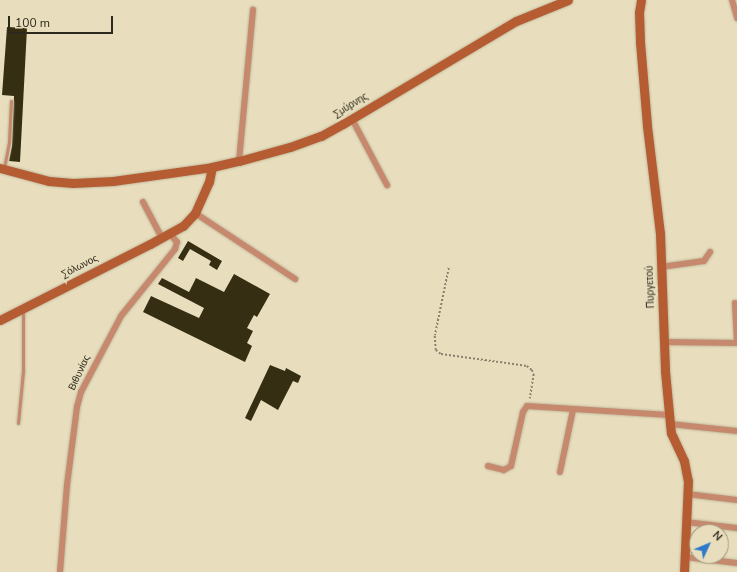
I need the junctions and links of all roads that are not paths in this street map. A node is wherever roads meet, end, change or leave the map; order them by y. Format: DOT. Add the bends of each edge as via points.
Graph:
graph roads {
  1 [pos="641,0"];
  2 [pos="732,0"];
  3 [pos="562,1"];
  4 [pos="253,10"];
  5 [pos="737,18"];
  6 [pos="12,101"];
  7 [pos="352,119"];
  8 [pos="239,161"];
  9 [pos="212,167"];
  10 [pos="2,169"];
  11 [pos="387,185"];
  12 [pos="143,202"];
  13 [pos="195,213"];
  14 [pos="166,236"];
  15 [pos="710,252"];
  16 [pos="662,267"];
  17 [pos="295,279"];
  18 [pos="735,302"];
  19 [pos="23,308"];
  20 [pos="0,320"];
  21 [pos="664,342"];
  22 [pos="737,343"];
  23 [pos="572,410"];
  24 [pos="670,420"];
  25 [pos="18,423"];
  26 [pos="737,431"];
  27 [pos="488,466"];
  28 [pos="560,472"];
  29 [pos="687,494"];
  30 [pos="737,500"];
  31 [pos="686,522"];
  32 [pos="737,528"];
  33 [pos="685,557"];
  34 [pos="737,563"];
  35 [pos="60,572"];
  36 [pos="684,572"];
  1 -- 16 [label="street, Πυργετού" via="640,42 647,126 658,203"];
  2 -- 5 [label="street"];
  3 -- 7 [label="street, Σμύρνης" via="516,21"];
  4 -- 8 [label="street"];
  6 -- 10 [label="lane" via="9,142"];
  7 -- 8 [label="street, Σμύρνης" via="308,141"];
  7 -- 11 [label="street"];
  8 -- 9 [label="street, Σμύρνης"];
  9 -- 10 [label="street, Σμύρνης" via="125,180 58,182"];
  9 -- 13 [label="street" via="209,182"];
  12 -- 14 [label="street, Βιθυνίας"];
  13 -- 14 [label="street, Σόλωνος" via="183,226"];
  13 -- 17 [label="street"];
  14 -- 19 [label="street, Σόλωνος"];
  14 -- 35 [label="street, Βιθυνίας" via="177,242 176,249 121,316 81,392 68,477"];
  15 -- 16 [label="street" via="704,261"];
  16 -- 21 [label="street, Πυργετού"];
  18 -- 22 [label="street"];
  19 -- 20 [label="street, Σόλωνος"];
  19 -- 25 [label="lane"];
  21 -- 22 [label="street"];
  21 -- 24 [label="street, Πυργετού"];
  23 -- 24 [label="street"];
  23 -- 27 [label="street" via="530,405 525,407 511,466 504,470"];
  23 -- 28 [label="street"];
  24 -- 26 [label="street"];
  24 -- 29 [label="street, Πυργετού" via="671,433 684,461 688,481"];
  29 -- 30 [label="street"];
  29 -- 31 [label="street, Πυργετού"];
  31 -- 32 [label="street"];
  31 -- 33 [label="street, Πυργετού"];
  33 -- 34 [label="street"];
  33 -- 36 [label="street, Πυργετού"];
}
